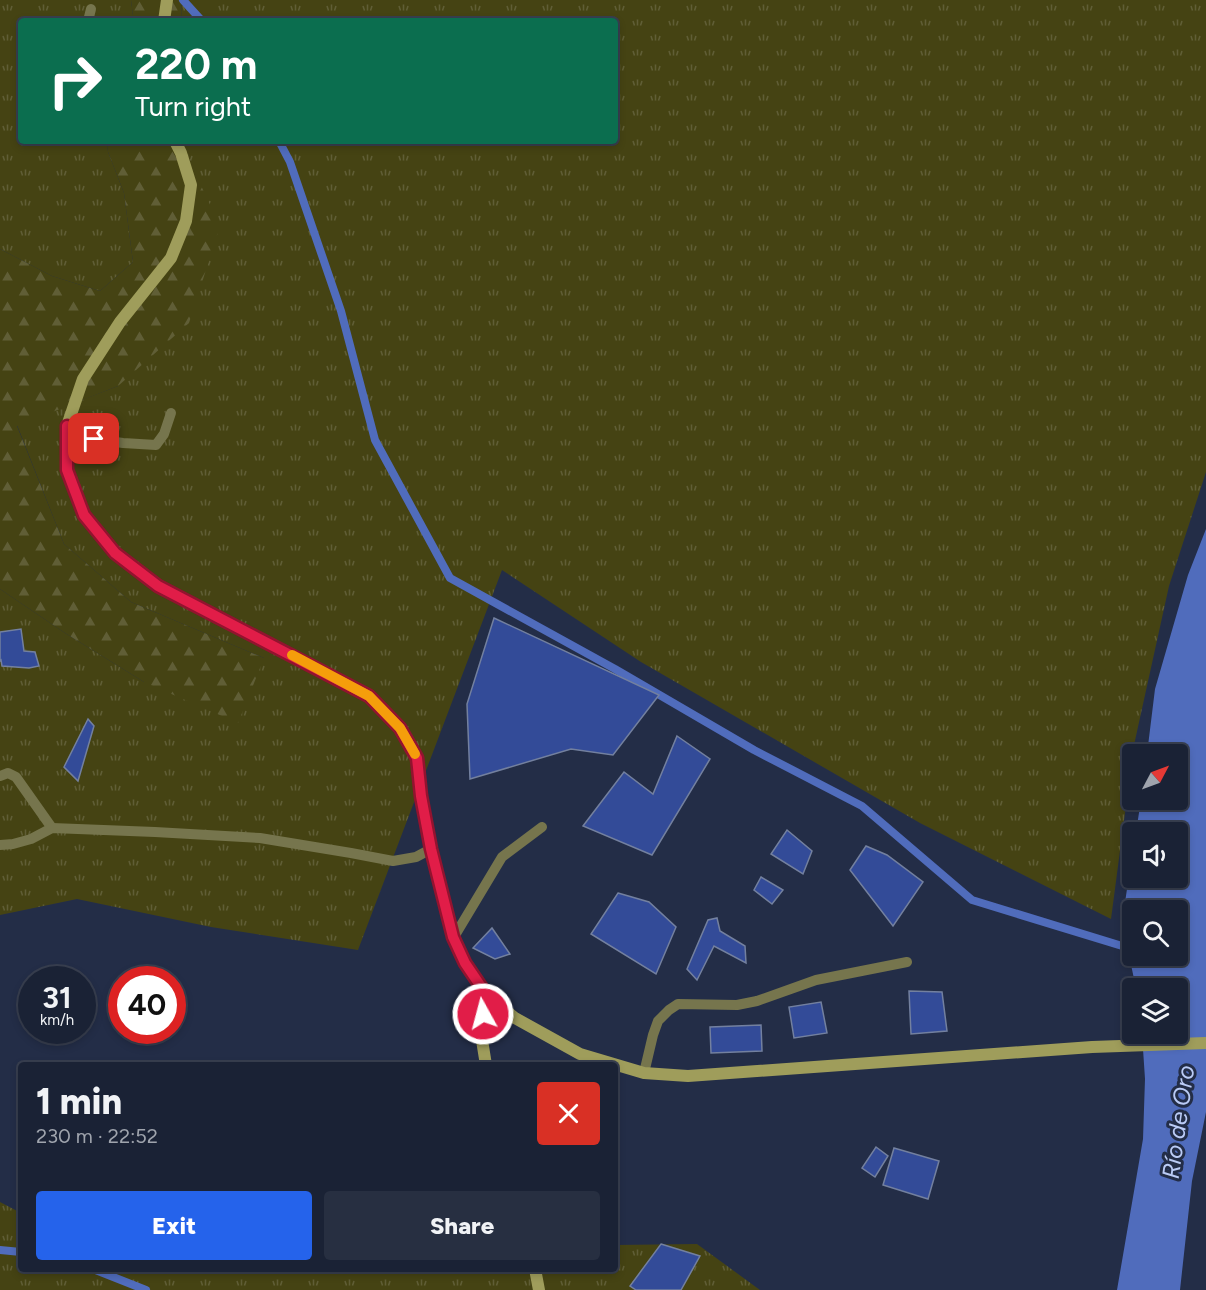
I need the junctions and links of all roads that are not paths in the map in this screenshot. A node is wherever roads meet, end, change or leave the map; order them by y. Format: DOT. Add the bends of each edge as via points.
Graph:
graph roads {
  1 [pos="167,0"];
  2 [pos="91,9"];
  3 [pos="89,18"];
  4 [pos="164,18"];
  5 [pos="176,144"];
  6 [pos="171,413"];
  7 [pos="67,426"];
  8 [pos="0,776"];
  9 [pos="542,827"];
  10 [pos="52,828"];
  11 [pos="0,845"];
  12 [pos="431,849"];
  13 [pos="453,937"];
  14 [pos="907,962"];
  15 [pos="486,994"];
  16 [pos="1206,1043"];
  17 [pos="486,1062"];
  18 [pos="607,1062"];
  19 [pos="618,1065"];
  20 [pos="644,1073"];
  21 [pos="536,1272"];
  22 [pos="539,1290"];
  1 -- 4 [label="street"];
  2 -- 3 [label="lane"];
  5 -- 7 [label="street" via="191,185 186,221 171,258 120,322 83,379"];
  6 -- 7 [label="lane" via="156,445 94,439"];
  7 -- 12 [label="street" via="67,470 84,515 115,553 158,586 369,696 400,728 417,758"];
  8 -- 10 [label="lane" via="8,773 16,777"];
  9 -- 13 [label="lane" via="502,857"];
  10 -- 11 [label="lane" via="31,839"];
  10 -- 12 [label="lane" via="260,838 393,861 416,857"];
  12 -- 13 [label="street"];
  13 -- 15 [label="street"];
  14 -- 20 [label="lane" via="816,980 737,1005 678,1004 658,1021"];
  15 -- 17 [label="street" via="481,1034"];
  15 -- 18 [label="street" via="515,1018 580,1054"];
  16 -- 20 [label="street" via="1092,1047 688,1076"];
  19 -- 20 [label="street"];
  21 -- 22 [label="street"];
}
